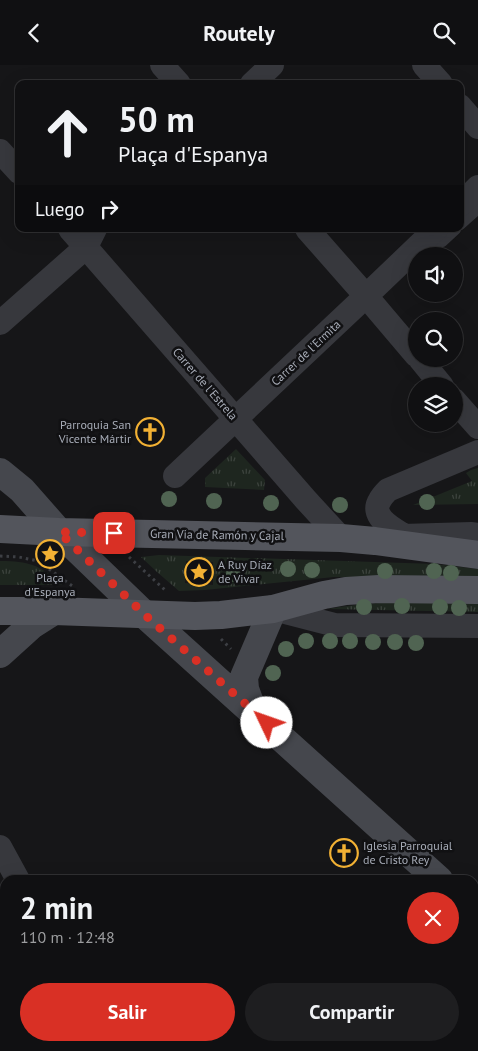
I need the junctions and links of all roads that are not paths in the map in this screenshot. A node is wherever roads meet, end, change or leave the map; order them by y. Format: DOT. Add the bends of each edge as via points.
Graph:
graph roads {
  1 [pos="162,65"];
  2 [pos="272,65"];
  3 [pos="424,65"];
  4 [pos="175,80"];
  5 [pos="256,80"];
  6 [pos="437,80"];
  7 [pos="464,111"];
  8 [pos="478,127"];
  9 [pos="0,151"];
  10 [pos="15,168"];
  11 [pos="478,187"];
  12 [pos="464,201"];
  13 [pos="478,208"];
  14 [pos="464,220"];
  15 [pos="77,232"];
  16 [pos="310,232"];
  17 [pos="433,232"];
  18 [pos="452,232"];
  19 [pos="90,238"];
  20 [pos="417,247"];
  21 [pos="423,247"];
  22 [pos="408,256"];
  23 [pos="366,296"];
  24 [pos="0,323"];
  25 [pos="408,346"];
  26 [pos="427,367"];
  27 [pos="435,377"];
  28 [pos="463,410"];
  29 [pos="235,419"];
  30 [pos="478,427"];
  31 [pos="478,452"];
  32 [pos="0,472"];
  33 [pos="175,476"];
  34 [pos="0,529"];
  35 [pos="59,532"];
  36 [pos="405,536"];
  37 [pos="341,538"];
  38 [pos="477,539"];
  39 [pos="375,541"];
  40 [pos="478,590"];
  41 [pos="272,609"];
  42 [pos="0,611"];
  43 [pos="54,611"];
  44 [pos="145,615"];
  45 [pos="478,626"];
  46 [pos="0,654"];
  47 [pos="252,711"];
  48 [pos="0,847"];
  49 [pos="15,875"];
  50 [pos="433,875"];
  1 -- 4 [label="street"];
  2 -- 5 [label="street"];
  3 -- 6 [label="street"];
  7 -- 8 [label="street"];
  9 -- 10 [label="street"];
  11 -- 12 [label="street"];
  13 -- 14 [label="lane"];
  15 -- 19 [label="street, Carrer de l'Estrela"];
  16 -- 23 [label="street"];
  17 -- 20 [label="street, Carrer de l'Ermita"];
  18 -- 21 [label="lane" via="442,241"];
  19 -- 24 [label="street"];
  19 -- 29 [label="street, Carrer de l'Estrela"];
  22 -- 23 [label="street, Carrer de l'Ermita"];
  23 -- 25 [label="street"];
  23 -- 29 [label="street, Carrer de l'Ermita"];
  26 -- 27 [label="street"];
  28 -- 30 [label="street"];
  29 -- 33 [label="street, Carrer de l'Ermita"];
  29 -- 37 [label="street, Carrer de l'Estrela"];
  31 -- 36 [label="street" via="388,490 378,501 382,520"];
  32 -- 35 [label="main road"];
  34 -- 35 [label="main road"];
  35 -- 37 [label="main road, Gran Via de Ramón y Cajal"];
  35 -- 44 [label="main road"];
  36 -- 38 [label="street, Gran Via de Ramón y Cajal"];
  36 -- 39 [label="street, Gran Via de Ramón y Cajal"];
  37 -- 39 [label="main road, Gran Via de Ramón y Cajal"];
  38 -- 39 [label="main road, Gran Via de Ramón y Cajal"];
  40 -- 41 [label="main road" via="346,591"];
  41 -- 44 [label="main road" via="221,615"];
  41 -- 45 [label="street" via="334,625"];
  41 -- 47 [label="main road" via="244,677"];
  42 -- 43 [label="main road"];
  43 -- 44 [label="main road"];
  43 -- 46 [label="main road" via="32,625"];
  44 -- 47 [label="main road"];
  47 -- 50 [label="main road"];
  48 -- 49 [label="street"];
}
